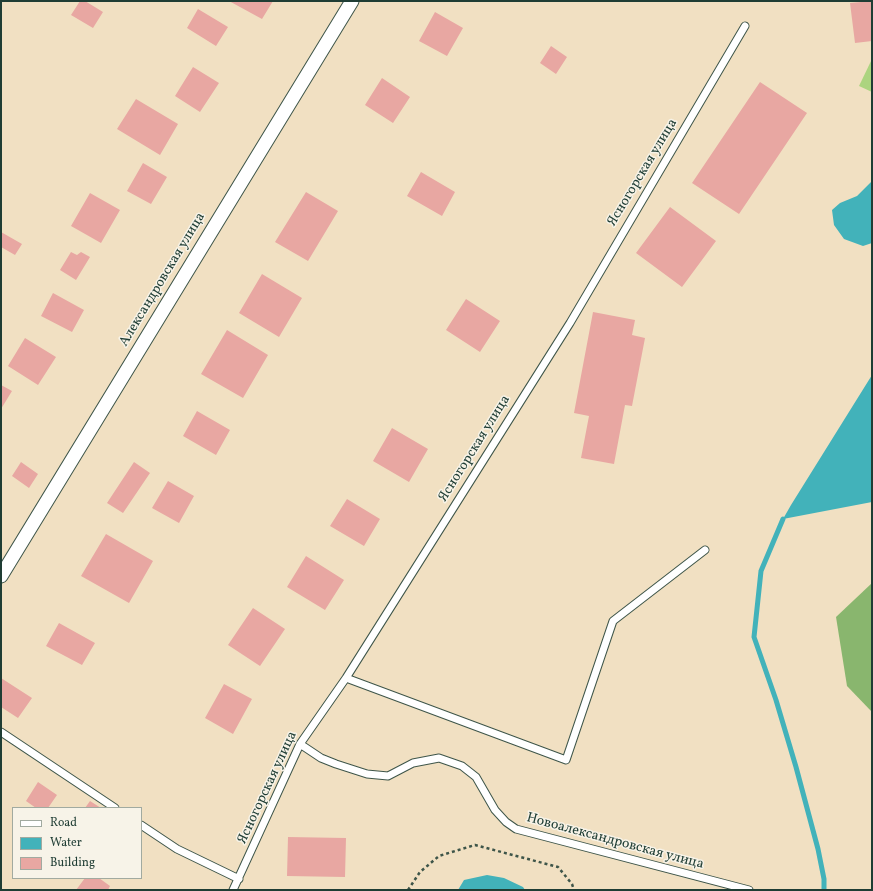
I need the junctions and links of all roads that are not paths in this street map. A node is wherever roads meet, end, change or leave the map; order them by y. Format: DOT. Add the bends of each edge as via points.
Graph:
graph roads {
  1 [pos="352,1"];
  2 [pos="745,26"];
  3 [pos="705,550"];
  4 [pos="1,576"];
  5 [pos="346,678"];
  6 [pos="1,732"];
  7 [pos="300,744"];
  8 [pos="114,807"];
  9 [pos="142,827"];
  10 [pos="239,879"];
  11 [pos="234,890"];
  12 [pos="749,890"];
  1 -- 4 [label="street, Александровская улица"];
  2 -- 5 [label="lane, Ясногорская улица" via="570,323"];
  3 -- 5 [label="lane" via="613,621 566,760"];
  5 -- 7 [label="lane, Ясногорская улица"];
  6 -- 8 [label="lane"];
  7 -- 10 [label="lane, Ясногорская улица"];
  7 -- 12 [label="lane, Новоалександровская улица" via="321,758 367,774 388,776 413,763 439,758 462,766 476,776 495,810 516,829"];
  9 -- 10 [label="lane" via="176,849"];
  10 -- 11 [label="lane, Ясногорская улица"];
}
